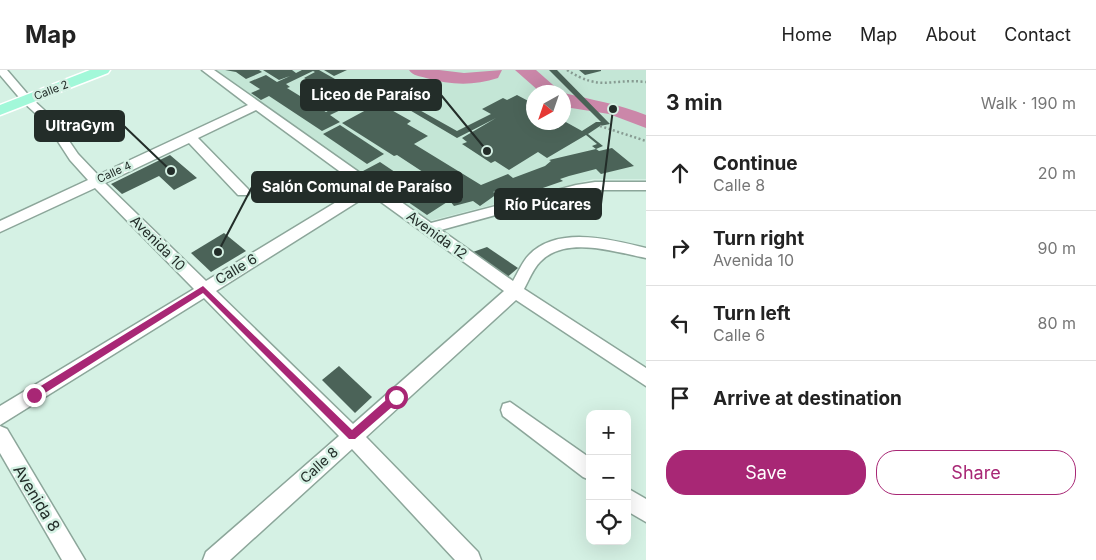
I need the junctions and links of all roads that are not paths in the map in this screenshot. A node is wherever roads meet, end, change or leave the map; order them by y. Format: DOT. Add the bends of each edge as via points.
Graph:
graph roads {
  1 [pos="2,70"];
  2 [pos="103,70"];
  3 [pos="207,70"];
  4 [pos="27,100"];
  5 [pos="256,106"];
  6 [pos="0,110"];
  7 [pos="190,137"];
  8 [pos="96,181"];
  9 [pos="646,186"];
  10 [pos="370,188"];
  11 [pos="243,192"];
  12 [pos="0,226"];
  13 [pos="428,229"];
  14 [pos="646,253"];
  15 [pos="203,289"];
  16 [pos="515,291"];
  17 [pos="646,378"];
  18 [pos="510,410"];
  19 [pos="0,416"];
  20 [pos="0,435"];
  21 [pos="352,436"];
  22 [pos="586,467"];
  23 [pos="630,500"];
  24 [pos="646,512"];
  25 [pos="74,560"];
  26 [pos="214,560"];
  27 [pos="470,560"];
  1 -- 4 [label="street, Avenida 10"];
  2 -- 4 [label="main road, Calle 2"];
  3 -- 5 [label="street, Avenida 12"];
  4 -- 6 [label="main road, Calle 2"];
  4 -- 8 [label="street, Avenida 10" via="50,121 74,157"];
  5 -- 7 [label="street, Calle 4"];
  5 -- 10 [label="street, Avenida 12"];
  7 -- 8 [label="street, Calle 4"];
  7 -- 11 [label="street"];
  8 -- 12 [label="street, Calle 4"];
  8 -- 15 [label="street, Avenida 10"];
  9 -- 13 [label="street" via="594,186"];
  10 -- 13 [label="street, Avenida 12"];
  10 -- 15 [label="street, Calle 6"];
  13 -- 16 [label="street, Avenida 12"];
  14 -- 16 [label="street, Calle 8" via="572,243 552,247 536,257"];
  15 -- 19 [label="street, Calle 6"];
  15 -- 21 [label="street, Avenida 10"];
  16 -- 17 [label="street, Avenida 12"];
  16 -- 21 [label="street, Calle 8"];
  18 -- 22 [label="street"];
  20 -- 25 [label="street, Avenida 8"];
  21 -- 26 [label="street, Calle 8"];
  21 -- 27 [label="street, Avenida 10"];
  23 -- 24 [label="street"];
}
